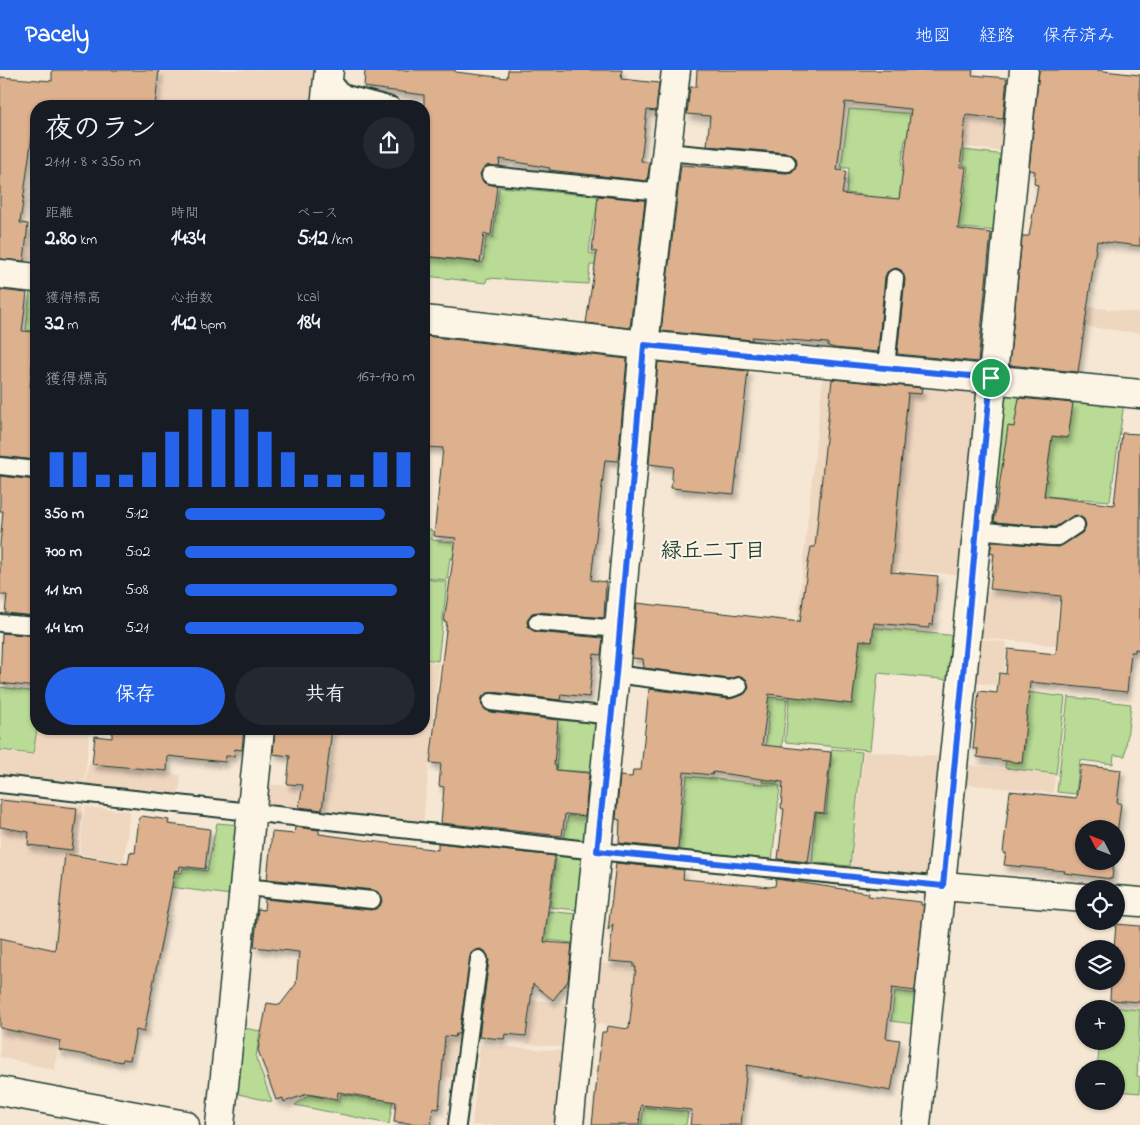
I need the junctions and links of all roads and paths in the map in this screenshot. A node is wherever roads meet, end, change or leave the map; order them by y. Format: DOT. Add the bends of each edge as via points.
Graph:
graph roads {
  1 [pos="676,70"];
  2 [pos="1024,70"];
  3 [pos="327,86"];
  4 [pos="369,100"];
  5 [pos="666,152"];
  6 [pos="787,163"];
  7 [pos="490,175"];
  8 [pos="661,192"];
  9 [pos="0,274"];
  10 [pos="30,277"];
  11 [pos="895,278"];
  12 [pos="430,321"];
  13 [pos="644,345"];
  14 [pos="886,368"];
  15 [pos="991,378"];
  16 [pos="1140,394"];
  17 [pos="0,466"];
  18 [pos="30,469"];
  19 [pos="1076,525"];
  20 [pos="976,530"];
  21 [pos="537,622"];
  22 [pos="0,623"];
  23 [pos="30,626"];
  24 [pos="619,629"];
  25 [pos="616,674"];
  26 [pos="739,686"];
  27 [pos="491,702"];
  28 [pos="611,716"];
  29 [pos="259,735"];
  30 [pos="0,784"];
  31 [pos="251,811"];
  32 [pos="597,851"];
  33 [pos="943,886"];
  34 [pos="245,887"];
  35 [pos="1075,897"];
  36 [pos="372,900"];
  37 [pos="1125,901"];
  38 [pos="1140,902"];
  39 [pos="479,959"];
  40 [pos="0,1091"];
  41 [pos="185,1125"];
  42 [pos="220,1125"];
  43 [pos="457,1125"];
  44 [pos="569,1125"];
  45 [pos="916,1125"];
  1 -- 5 [label="street"];
  2 -- 15 [label="street"];
  3 -- 4 [label="lane"];
  5 -- 6 [label="lane"];
  5 -- 8 [label="street"];
  7 -- 8 [label="lane"];
  8 -- 13 [label="street"];
  9 -- 10 [label="street"];
  11 -- 14 [label="lane"];
  12 -- 13 [label="street"];
  13 -- 14 [label="street"];
  13 -- 24 [label="street"];
  14 -- 15 [label="street"];
  15 -- 16 [label="street"];
  15 -- 20 [label="street"];
  17 -- 18 [label="lane"];
  19 -- 20 [label="lane" via="1050,537"];
  20 -- 33 [label="street"];
  21 -- 24 [label="lane"];
  22 -- 23 [label="lane"];
  24 -- 25 [label="street"];
  25 -- 26 [label="lane" via="730,689"];
  25 -- 28 [label="street"];
  27 -- 28 [label="lane"];
  28 -- 32 [label="street"];
  29 -- 31 [label="street"];
  30 -- 31 [label="lane"];
  31 -- 32 [label="lane"];
  31 -- 34 [label="street"];
  32 -- 33 [label="lane"];
  32 -- 44 [label="street"];
  33 -- 35 [label="street"];
  33 -- 45 [label="street"];
  34 -- 36 [label="lane"];
  34 -- 42 [label="street"];
  37 -- 38 [label="street"];
  39 -- 43 [label="lane"];
  40 -- 41 [label="street"];
}
